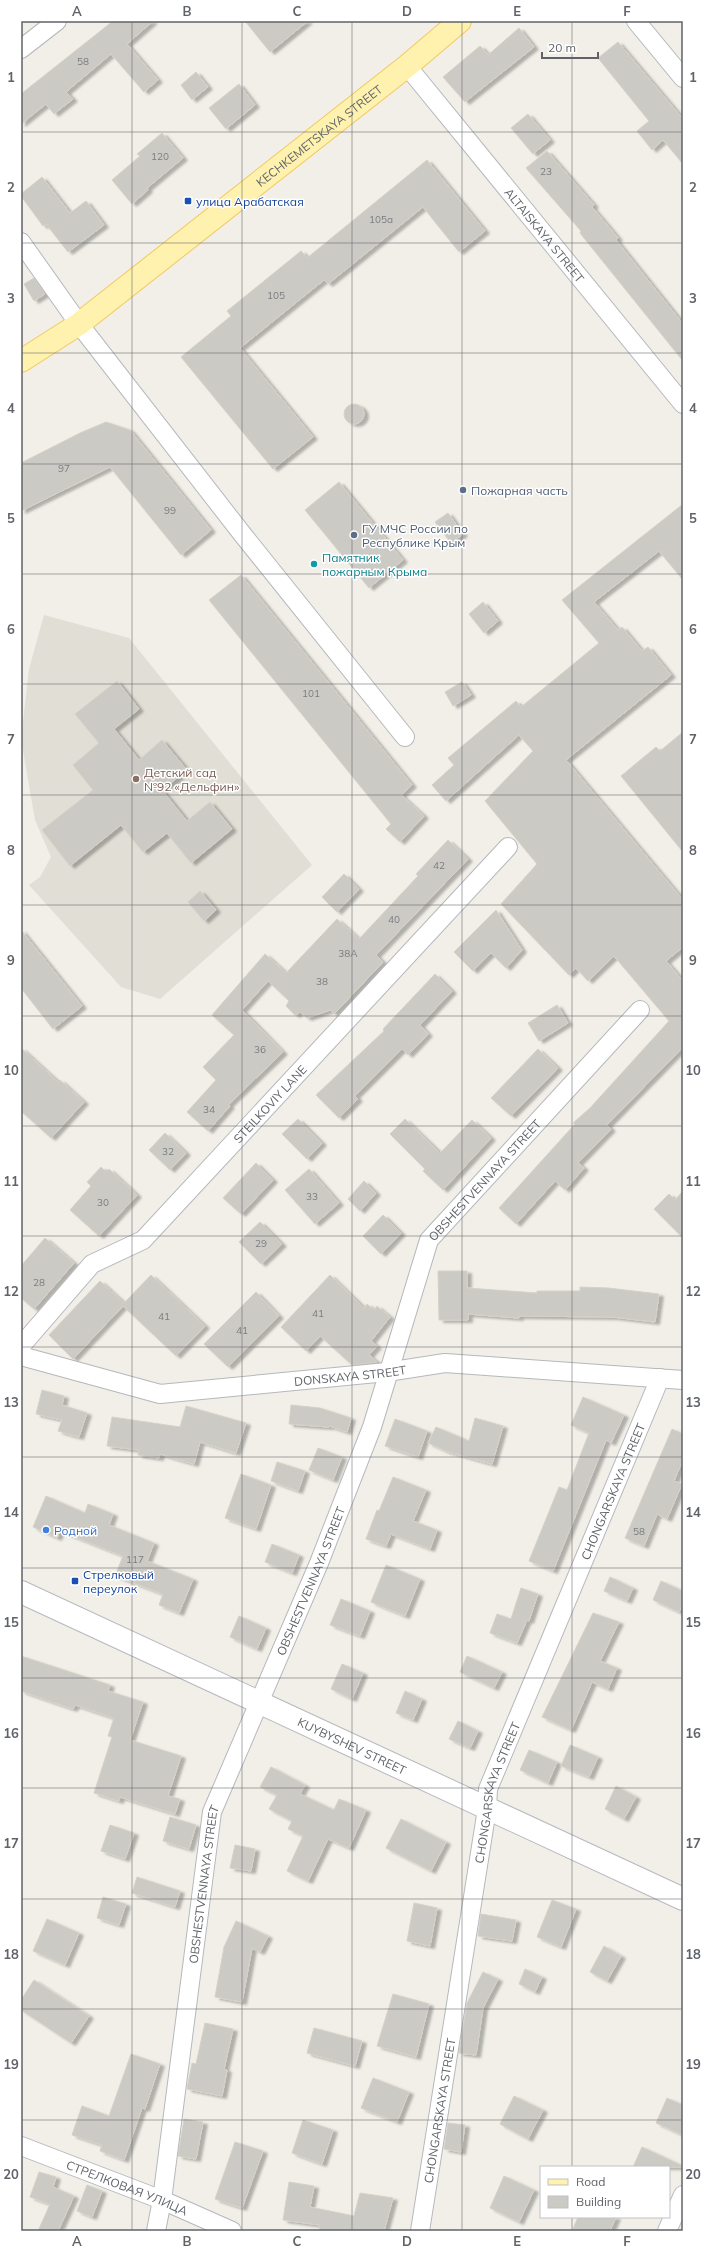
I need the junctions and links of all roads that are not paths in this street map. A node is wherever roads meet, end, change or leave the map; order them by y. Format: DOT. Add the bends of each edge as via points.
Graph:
graph roads {
  1 [pos="57,21"];
  2 [pos="460,21"];
  3 [pos="636,21"];
  4 [pos="21,49"];
  5 [pos="407,66"];
  6 [pos="683,78"];
  7 [pos="21,242"];
  8 [pos="79,324"];
  9 [pos="21,361"];
  10 [pos="683,404"];
  11 [pos="405,737"];
  12 [pos="508,846"];
  13 [pos="640,1010"];
  14 [pos="21,1346"];
  15 [pos="21,1356"];
  16 [pos="387,1372"];
  17 [pos="660,1378"];
  18 [pos="683,1380"];
  19 [pos="21,1592"];
  20 [pos="258,1700"];
  21 [pos="487,1809"];
  22 [pos="683,1899"];
  23 [pos="21,2146"];
  24 [pos="683,2195"];
  25 [pos="162,2200"];
  26 [pos="156,2231"];
  27 [pos="232,2231"];
  28 [pos="420,2231"];
  29 [pos="667,2231"];
  1 -- 4 [label="street"];
  2 -- 5 [label="main road, KECHKEMETSKAYA STREET"];
  3 -- 6 [label="street"];
  5 -- 8 [label="main road, KECHKEMETSKAYA STREET"];
  5 -- 10 [label="street, ALTAISKAYA STREET"];
  7 -- 8 [label="street"];
  8 -- 9 [label="main road, KECHKEMETSKAYA STREET"];
  8 -- 11 [label="street" via="243,535"];
  12 -- 14 [label="street, STEILKOVIY LANE" via="143,1240 92,1264"];
  13 -- 16 [label="street, OBSHESTVENNAYA STREET" via="429,1240"];
  15 -- 16 [label="street, DONSKAYA STREET" via="160,1394"];
  16 -- 17 [label="street, DONSKAYA STREET" via="445,1362"];
  16 -- 20 [label="street, OBSHESTVENNAYA STREET" via="372,1427 322,1556 267,1686"];
  17 -- 18 [label="street, DONSKAYA STREET"];
  17 -- 21 [label="street, CHONGARSKAYA STREET" via="488,1789"];
  19 -- 20 [label="main road, KUYBYSHEV STREET"];
  20 -- 21 [label="main road, KUYBYSHEV STREET"];
  20 -- 25 [label="street, OBSHESTVENNAYA STREET" via="212,1812"];
  21 -- 22 [label="main road, KUYBYSHEV STREET"];
  21 -- 28 [label="street, CHONGARSKAYA STREET"];
  23 -- 25 [label="street, СТРЕЛКОВАЯ УЛИЦА"];
  24 -- 29 [label="street"];
  25 -- 26 [label="street, OBSHESTVENNAYA STREET"];
  25 -- 27 [label="street, СТРЕЛКОВАЯ УЛИЦА"];
}
